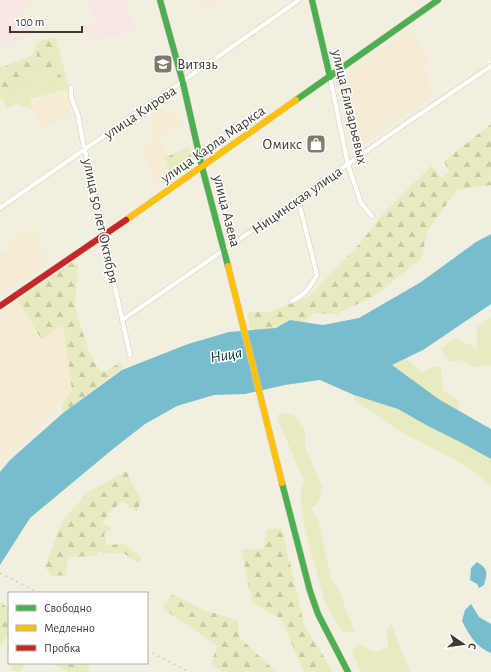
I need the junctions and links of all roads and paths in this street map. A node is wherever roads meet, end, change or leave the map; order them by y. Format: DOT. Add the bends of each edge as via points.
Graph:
graph roads {
  1 [pos="160,0"];
  2 [pos="299,0"];
  3 [pos="312,0"];
  4 [pos="438,0"];
  5 [pos="491,66"];
  6 [pos="330,77"];
  7 [pos="182,83"];
  8 [pos="71,88"];
  9 [pos="85,149"];
  10 [pos="348,165"];
  11 [pos="202,167"];
  12 [pos="298,200"];
  13 [pos="0,208"];
  14 [pos="372,216"];
  15 [pos="104,235"];
  16 [pos="223,251"];
  17 [pos="292,301"];
  18 [pos="0,306"];
  19 [pos="122,320"];
  20 [pos="130,355"];
  21 [pos="348,672"];
  1 -- 7 [label="street, улица Азева"];
  2 -- 7 [label="street, улица Кирова"];
  3 -- 6 [label="street, улица Елизарьевых"];
  4 -- 6 [label="street, улица Карла Маркса"];
  5 -- 10 [label="street, Ницинская улица"];
  6 -- 10 [label="street, улица Елизарьевых"];
  6 -- 11 [label="street, улица Карла Маркса"];
  7 -- 9 [label="street, улица Кирова"];
  7 -- 11 [label="street, улица Азева"];
  8 -- 9 [label="street, улица 50 лет Октября" via="71,97 78,115"];
  9 -- 13 [label="street, улица Кирова"];
  9 -- 15 [label="street, улица 50 лет Октября"];
  10 -- 12 [label="street, Ницинская улица"];
  10 -- 14 [label="street, улица Елизарьевых" via="361,203"];
  11 -- 15 [label="street, улица Карла Маркса"];
  11 -- 16 [label="street, улица Азева"];
  12 -- 16 [label="street, Ницинская улица"];
  12 -- 17 [label="street" via="317,275 309,289"];
  15 -- 18 [label="street, улица Карла Маркса"];
  15 -- 19 [label="street, улица 50 лет Октября"];
  16 -- 19 [label="street, Ницинская улица"];
  16 -- 21 [label="street, улица Азева" via="310,591 318,614"];
  19 -- 20 [label="street, улица 50 лет Октября"];
}
